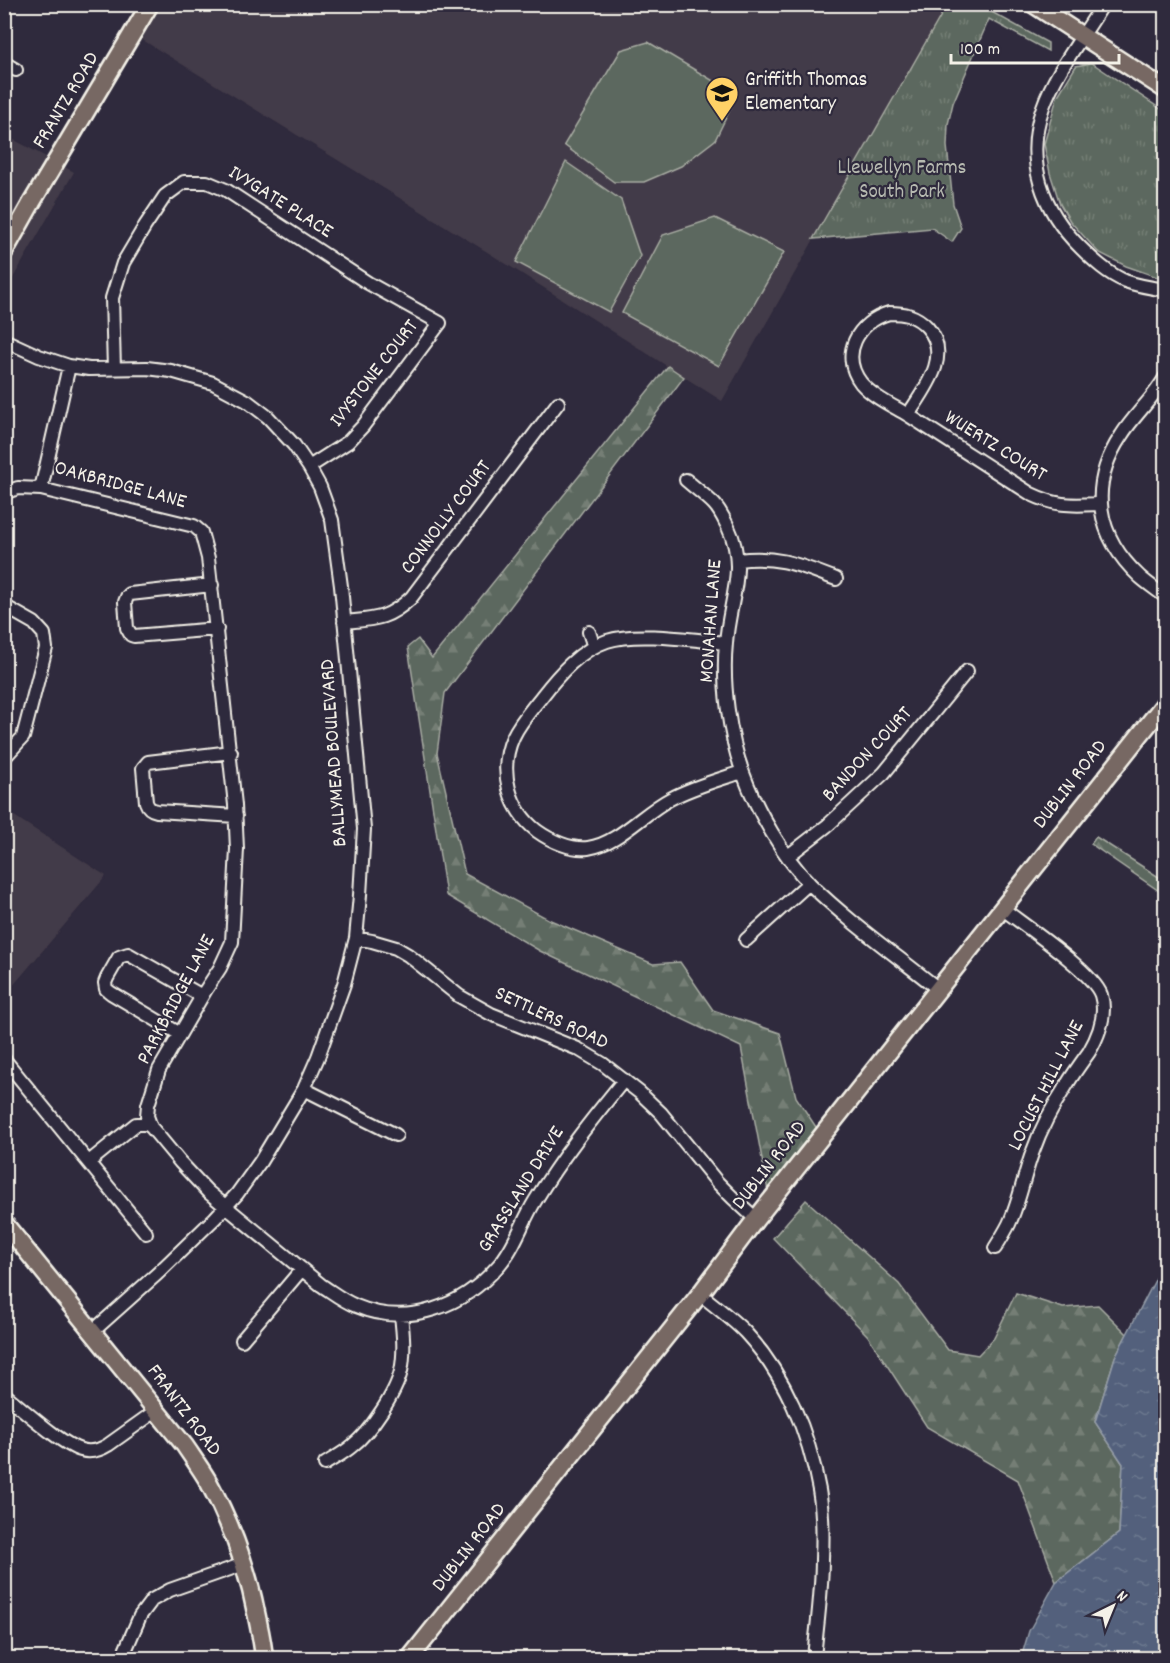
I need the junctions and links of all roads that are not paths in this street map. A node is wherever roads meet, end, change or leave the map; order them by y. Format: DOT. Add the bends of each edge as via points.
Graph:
graph roads {
  1 [pos="150,4"];
  2 [pos="1032,4"];
  3 [pos="1103,4"];
  4 [pos="1083,37"];
  5 [pos="1166,90"];
  6 [pos="4,252"];
  7 [pos="1166,290"];
  8 [pos="440,323"];
  9 [pos="4,340"];
  10 [pos="69,366"];
  11 [pos="114,369"];
  12 [pos="1166,376"];
  13 [pos="558,403"];
  14 [pos="908,416"];
  15 [pos="309,467"];
  16 [pos="686,480"];
  17 [pos="41,489"];
  18 [pos="4,493"];
  19 [pos="1101,504"];
  20 [pos="201,532"];
  21 [pos="738,560"];
  22 [pos="836,579"];
  23 [pos="212,585"];
  24 [pos="1166,597"];
  25 [pos="4,606"];
  26 [pos="344,622"];
  27 [pos="217,629"];
  28 [pos="589,632"];
  29 [pos="726,643"];
  30 [pos="594,646"];
  31 [pos="967,671"];
  32 [pos="1166,702"];
  33 [pos="231,752"];
  34 [pos="4,758"];
  35 [pos="742,772"];
  36 [pos="236,816"];
  37 [pos="788,856"];
  38 [pos="809,884"];
  39 [pos="1003,909"];
  40 [pos="356,938"];
  41 [pos="746,940"];
  42 [pos="938,989"];
  43 [pos="202,996"];
  44 [pos="180,1034"];
  45 [pos="4,1059"];
  46 [pos="624,1080"];
  47 [pos="304,1089"];
  48 [pos="151,1127"];
  49 [pos="396,1135"];
  50 [pos="89,1162"];
  51 [pos="225,1207"];
  52 [pos="756,1219"];
  53 [pos="4,1223"];
  54 [pos="146,1233"];
  55 [pos="995,1248"];
  56 [pos="302,1269"];
  57 [pos="699,1294"];
  58 [pos="401,1315"];
  59 [pos="92,1332"];
  60 [pos="242,1340"];
  61 [pos="4,1394"];
  62 [pos="157,1410"];
  63 [pos="325,1464"];
  64 [pos="244,1564"];
  65 [pos="122,1659"];
  66 [pos="264,1659"];
  67 [pos="410,1659"];
  68 [pos="814,1659"];
  1 -- 6 [label="main road, FRANTZ ROAD"];
  2 -- 4 [label="main road"];
  3 -- 4 [label="street"];
  4 -- 5 [label="main road"];
  4 -- 7 [label="street" via="1051,88 1037,127 1036,164 1041,187 1053,214 1091,258 1125,280"];
  8 -- 11 [label="street, IVYGATE PLACE" via="368,283 226,190 207,182 184,182 165,196 123,263 112,298"];
  8 -- 15 [label="street, IVYSTONE COURT" via="363,426 348,442"];
  9 -- 10 [label="street, BALLYMEAD BOULEVARD"];
  10 -- 11 [label="street, BALLYMEAD BOULEVARD"];
  10 -- 17 [label="street, OAKBRIDGE LANE"];
  11 -- 15 [label="street, BALLYMEAD BOULEVARD" via="171,371 229,390 268,417"];
  12 -- 19 [label="street" via="1113,449 1101,484"];
  13 -- 26 [label="street, CONNOLLY COURT" via="411,598 381,618"];
  14 -- 14 [label="street, WUERTZ COURT" via="932,379 938,350 922,322 912,316 889,313 860,330 852,352 853,363 863,384"];
  14 -- 19 [label="street, WUERTZ COURT" via="1047,502 1065,506"];
  15 -- 26 [label="street, BALLYMEAD BOULEVARD" via="332,520"];
  16 -- 21 [label="street, MONAHAN LANE" via="721,513"];
  17 -- 18 [label="street" via="18,488"];
  17 -- 20 [label="street, OAKBRIDGE LANE" via="194,526"];
  19 -- 24 [label="street" via="1113,545 1140,578"];
  20 -- 23 [label="street, PARKBRIDGE LANE"];
  21 -- 22 [label="street" via="770,558"];
  21 -- 29 [label="street, MONAHAN LANE"];
  23 -- 27 [label="street, PARKBRIDGE LANE"];
  23 -- 27 [label="street" via="130,594 125,602 129,632 134,636"];
  25 -- 34 [label="street" via="34,623 44,634 46,648 23,737"];
  26 -- 40 [label="street, BALLYMEAD BOULEVARD" via="364,829"];
  27 -- 33 [label="street, PARKBRIDGE LANE"];
  28 -- 30 [label="street"];
  29 -- 30 [label="street" via="625,637"];
  29 -- 35 [label="street, MONAHAN LANE" via="726,691"];
  30 -- 35 [label="street" via="553,683 513,738 506,762 508,788 530,825 570,847 601,845 670,799"];
  31 -- 37 [label="street, BANDON COURT" via="884,773"];
  32 -- 39 [label="main road, DUBLIN ROAD"];
  33 -- 36 [label="street, PARKBRIDGE LANE"];
  33 -- 36 [label="street" via="148,762 143,768 146,802 152,810"];
  35 -- 37 [label="street, MONAHAN LANE" via="768,827"];
  36 -- 43 [label="street, PARKBRIDGE LANE" via="232,942"];
  37 -- 38 [label="street, MONAHAN LANE"];
  38 -- 41 [label="street"];
  38 -- 42 [label="street, MONAHAN LANE"];
  39 -- 42 [label="main road, DUBLIN ROAD"];
  39 -- 55 [label="street, LOCUST HILL LANE" via="1091,980 1100,994 1103,1011 1090,1050 1042,1128 1009,1225"];
  40 -- 46 [label="street, SETTLERS ROAD" via="396,948 459,996 491,1014 578,1049"];
  40 -- 47 [label="street, BALLYMEAD BOULEVARD" via="344,984"];
  42 -- 52 [label="main road, DUBLIN ROAD"];
  43 -- 44 [label="street, PARKBRIDGE LANE"];
  43 -- 44 [label="street" via="128,954 119,957 111,970 106,989"];
  44 -- 48 [label="street, PARKBRIDGE LANE" via="159,1070 148,1105"];
  45 -- 50 [label="street"];
  46 -- 52 [label="street, SETTLERS ROAD" via="661,1113 717,1182"];
  46 -- 58 [label="street, GRASSLAND DRIVE" via="580,1133 534,1202 501,1263 487,1278 438,1309"];
  47 -- 49 [label="street"];
  47 -- 51 [label="street, BALLYMEAD BOULEVARD" via="260,1162"];
  48 -- 50 [label="street" via="136,1124"];
  48 -- 51 [label="street"];
  50 -- 54 [label="street"];
  51 -- 56 [label="street, GRASSLAND DRIVE"];
  51 -- 59 [label="street, BALLYMEAD BOULEVARD"];
  52 -- 57 [label="main road, DUBLIN ROAD"];
  53 -- 59 [label="main road, FRANTZ ROAD"];
  56 -- 58 [label="street, GRASSLAND DRIVE" via="355,1305 386,1315"];
  56 -- 60 [label="street"];
  57 -- 67 [label="main road, DUBLIN ROAD"];
  57 -- 68 [label="street" via="744,1331 763,1354 804,1430 819,1491 821,1521"];
  58 -- 63 [label="street" via="401,1372 391,1396 353,1446"];
  59 -- 62 [label="main road, FRANTZ ROAD"];
  61 -- 62 [label="street" via="65,1443 86,1451 102,1449"];
  62 -- 64 [label="main road, FRANTZ ROAD" via="208,1482"];
  64 -- 65 [label="street" via="152,1600 140,1616"];
  64 -- 66 [label="main road, FRANTZ ROAD"];
}
